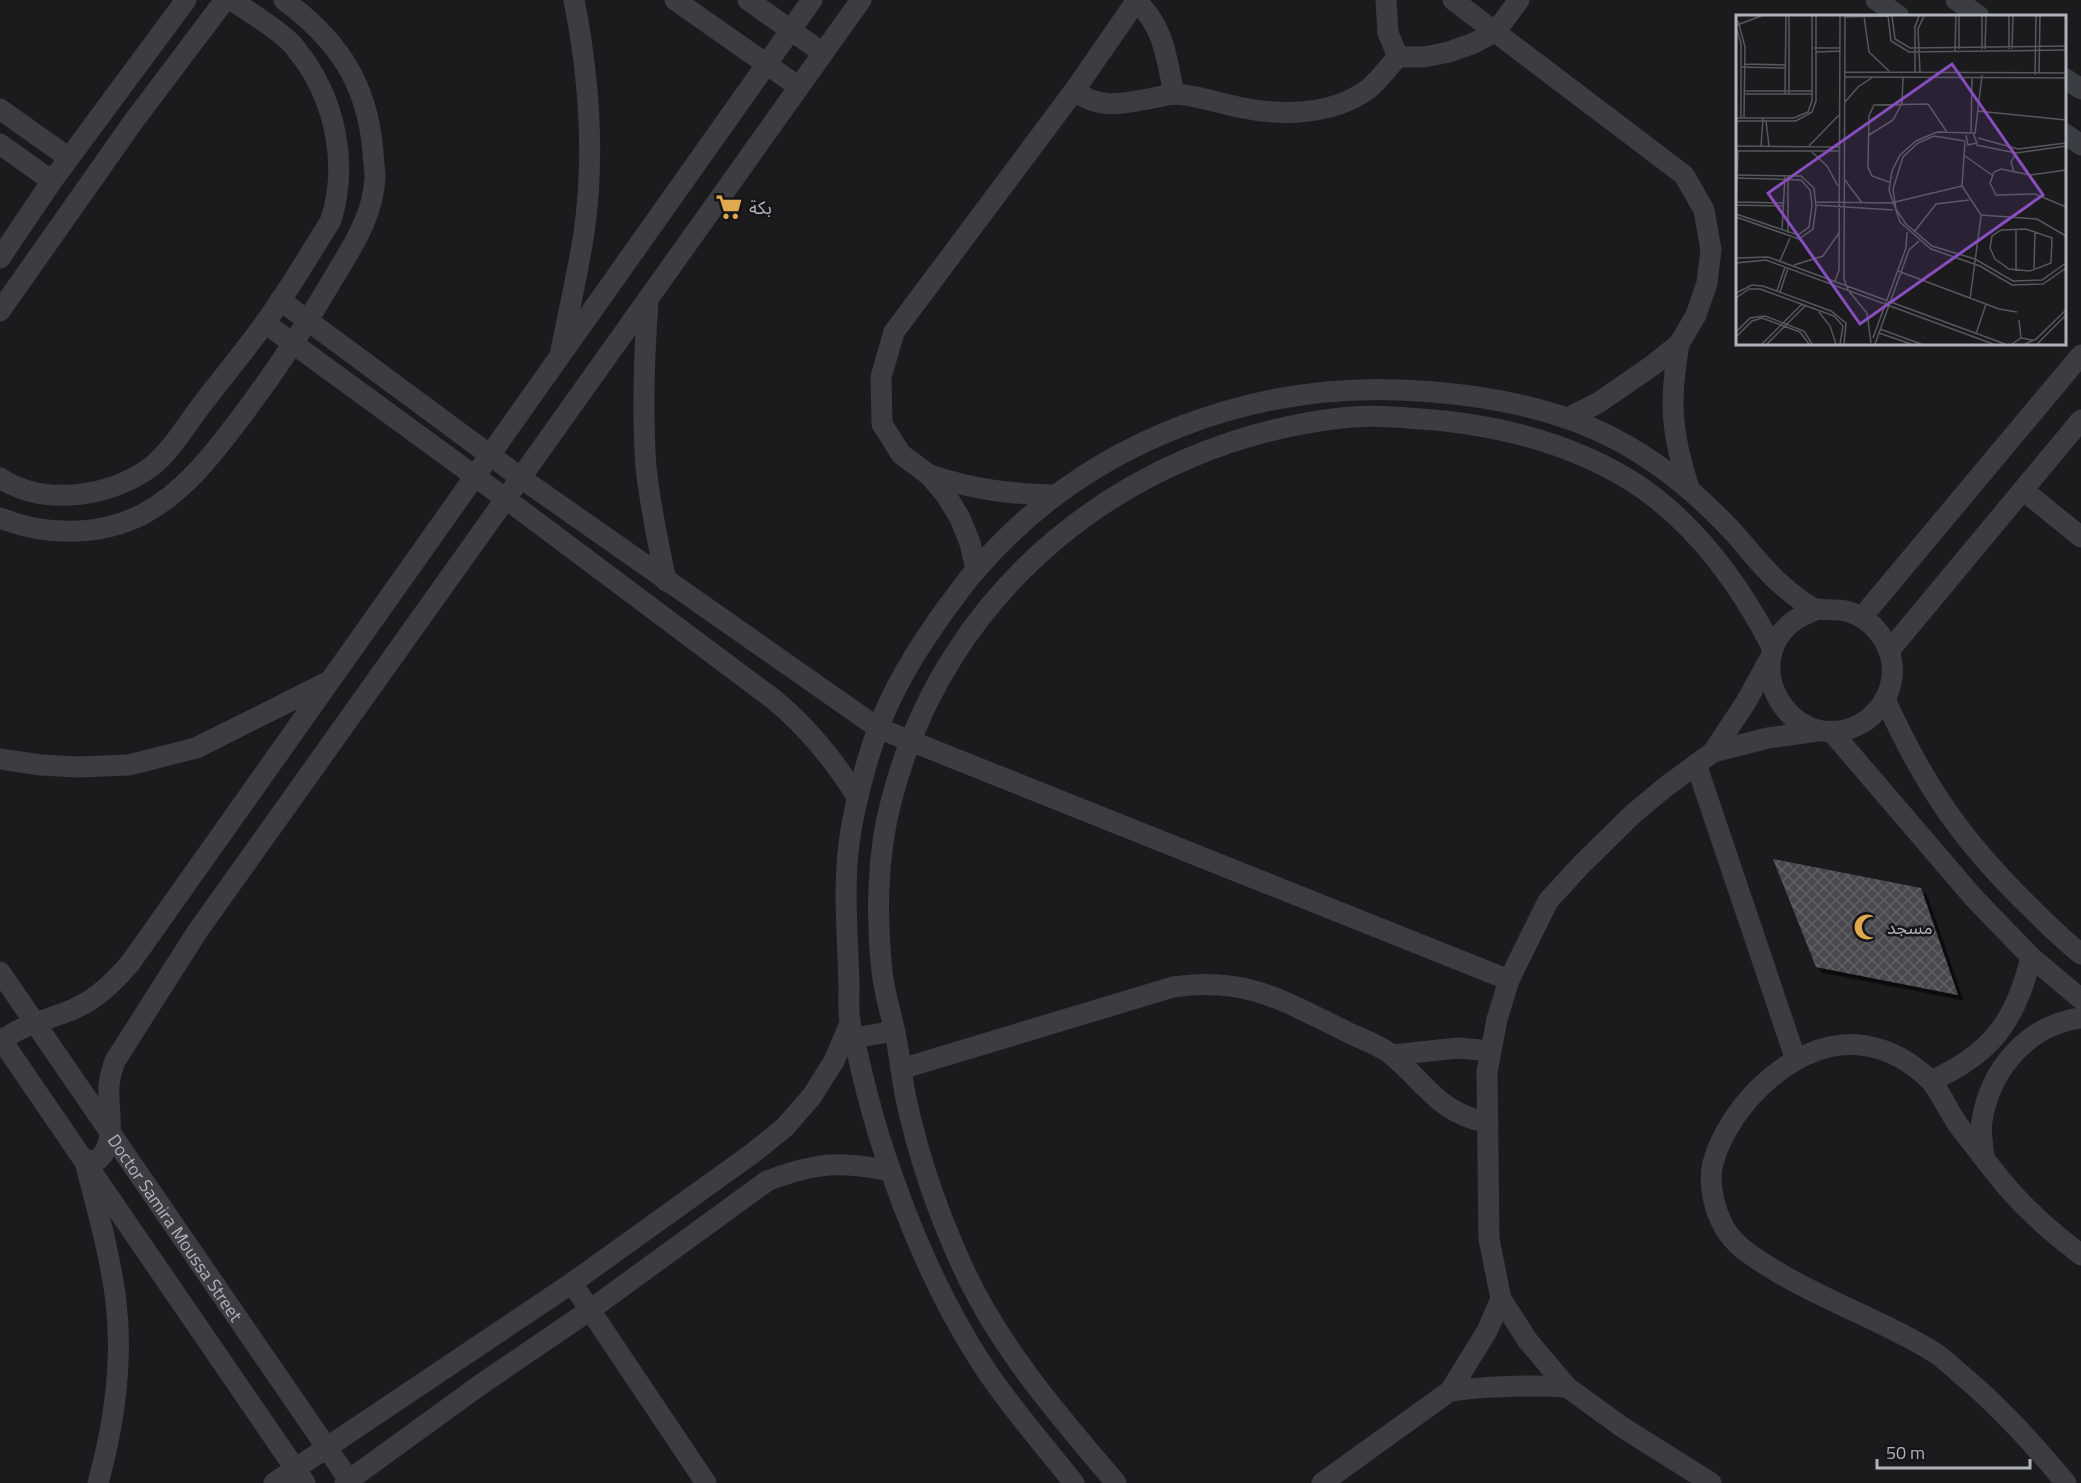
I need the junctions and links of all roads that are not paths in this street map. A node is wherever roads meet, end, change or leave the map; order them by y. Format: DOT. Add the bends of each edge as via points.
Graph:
graph roads {
  1 [pos="186,0"];
  2 [pos="225,0"];
  3 [pos="232,0"];
  4 [pos="284,0"];
  5 [pos="574,0"];
  6 [pos="675,0"];
  7 [pos="748,0"];
  8 [pos="812,0"];
  9 [pos="861,0"];
  10 [pos="1386,0"];
  11 [pos="1453,0"];
  12 [pos="1519,0"];
  13 [pos="1876,0"];
  14 [pos="1956,0"];
  15 [pos="1137,1"];
  16 [pos="1898,15"];
  17 [pos="1978,15"];
  18 [pos="791,30"];
  19 [pos="1496,31"];
  20 [pos="823,53"];
  21 [pos="1398,57"];
  22 [pos="767,64"];
  23 [pos="2066,79"];
  24 [pos="799,87"];
  25 [pos="2081,89"];
  26 [pos="1074,91"];
  27 [pos="1174,94"];
  28 [pos="0,109"];
  29 [pos="2066,134"];
  30 [pos="0,144"];
  31 [pos="2081,145"];
  32 [pos="69,158"];
  33 [pos="52,181"];
  34 [pos="0,258"];
  35 [pos="280,300"];
  36 [pos="648,300"];
  37 [pos="0,311"];
  38 [pos="308,321"];
  39 [pos="265,322"];
  40 [pos="294,343"];
  41 [pos="1679,344"];
  42 [pos="2081,355"];
  43 [pos="559,358"];
  44 [pos="1568,418"];
  45 [pos="2081,420"];
  46 [pos="490,455"];
  47 [pos="929,475"];
  48 [pos="475,476"];
  49 [pos="0,478"];
  50 [pos="521,478"];
  51 [pos="1689,488"];
  52 [pos="2024,490"];
  53 [pos="1056,495"];
  54 [pos="506,499"];
  55 [pos="0,518"];
  56 [pos="2081,537"];
  57 [pos="976,570"];
  58 [pos="666,581"];
  59 [pos="1816,610"];
  60 [pos="1862,617"];
  61 [pos="1889,651"];
  62 [pos="1772,652"];
  63 [pos="329,682"];
  64 [pos="1885,699"];
  65 [pos="878,728"];
  66 [pos="1827,731"];
  67 [pos="910,740"];
  68 [pos="1704,758"];
  69 [pos="0,759"];
  70 [pos="858,798"];
  71 [pos="2081,954"];
  72 [pos="2031,957"];
  73 [pos="0,972"];
  74 [pos="1509,980"];
  75 [pos="2081,999"];
  76 [pos="2081,1018"];
  77 [pos="36,1024"];
  78 [pos="852,1030"];
  79 [pos="895,1031"];
  80 [pos="1,1040"];
  81 [pos="1991,1041"];
  82 [pos="1491,1051"];
  83 [pos="1392,1055"];
  84 [pos="2008,1058"];
  85 [pos="1796,1060"];
  86 [pos="901,1069"];
  87 [pos="1930,1080"];
  88 [pos="1488,1124"];
  89 [pos="110,1135"];
  90 [pos="1984,1158"];
  91 [pos="85,1162"];
  92 [pos="890,1171"];
  93 [pos="2081,1256"];
  94 [pos="572,1283"];
  95 [pos="1501,1299"];
  96 [pos="591,1310"];
  97 [pos="1567,1387"];
  98 [pos="1450,1391"];
  99 [pos="326,1447"];
  100 [pos="300,1476"];
  101 [pos="348,1482"];
  102 [pos="98,1483"];
  103 [pos="274,1483"];
  104 [pos="706,1483"];
  105 [pos="1074,1483"];
  106 [pos="1116,1483"];
  107 [pos="1322,1483"];
  108 [pos="1711,1483"];
  109 [pos="2067,1483"];
  1 -- 32 [label="street"];
  2 -- 37 [label="street" via="133,122"];
  3 -- 35 [label="street" via="292,44 320,88 338,146 337,192 331,220"];
  4 -- 38 [label="street" via="337,50 360,88 371,127 375,176 372,203 363,228"];
  5 -- 43 [label="street" via="588,103 589,167 584,231"];
  6 -- 22 [label="street"];
  7 -- 18 [label="street"];
  8 -- 18 [label="street"];
  9 -- 20 [label="street"];
  10 -- 21 [label="street" via="1388,33"];
  11 -- 19 [label="street"];
  12 -- 19 [label="street"];
  13 -- 16 [label="street"];
  14 -- 17 [label="street"];
  15 -- 26 [label="street"];
  15 -- 27 [label="street" via="1158,29"];
  18 -- 20 [label="street"];
  18 -- 22 [label="street"];
  19 -- 21 [label="street" via="1449,52"];
  19 -- 41 [label="street" via="1684,175 1704,210 1711,250 1707,283 1696,315"];
  20 -- 24 [label="street"];
  21 -- 27 [label="street" via="1368,90 1339,106 1309,111 1249,109"];
  22 -- 24 [label="street"];
  22 -- 43 [label="street"];
  23 -- 25 [label="street"];
  24 -- 36 [label="street"];
  26 -- 27 [label="street" via="1110,105"];
  26 -- 47 [label="street" via="894,332 880,377 882,424 901,454"];
  28 -- 32 [label="street"];
  29 -- 31 [label="street"];
  30 -- 33 [label="street"];
  32 -- 33 [label="street"];
  33 -- 34 [label="street"];
  35 -- 38 [label="street"];
  35 -- 39 [label="street"];
  36 -- 50 [label="street"];
  36 -- 58 [label="street" via="644,356 646,469"];
  38 -- 40 [label="street"];
  38 -- 46 [label="street"];
  39 -- 40 [label="street"];
  39 -- 49 [label="street" via="172,443 153,465 129,481 77,495 52,495"];
  40 -- 48 [label="street"];
  40 -- 55 [label="street" via="256,399 196,472 172,495 144,513 112,526 79,531 49,531"];
  41 -- 44 [label="street" via="1626,385"];
  41 -- 51 [label="street" via="1672,380 1672,417 1677,453"];
  42 -- 60 [label="street"];
  43 -- 46 [label="street"];
  44 -- 51 [label="street" via="1651,460"];
  44 -- 53 [label="street" via="1464,394 1404,389 1343,390 1274,398 1207,416 1143,441"];
  45 -- 52 [label="street"];
  46 -- 48 [label="street"];
  46 -- 50 [label="street"];
  47 -- 53 [label="street" via="991,491"];
  47 -- 57 [label="street" via="960,518"];
  48 -- 54 [label="street"];
  48 -- 63 [label="street"];
  50 -- 54 [label="street"];
  50 -- 58 [label="street"];
  51 -- 59 [label="street" via="1785,589"];
  52 -- 56 [label="street"];
  52 -- 61 [label="street"];
  53 -- 57 [label="street" via="1014,530"];
  54 -- 70 [label="street" via="796,718 834,761"];
  54 -- 89 [label="street" via="197,932 121,1051 109,1084"];
  57 -- 65 [label="street" via="936,622"];
  58 -- 65 [label="street"];
  59 -- 60 [label="street" via="1840,609"];
  59 -- 62 [label="street" via="1783,631"];
  60 -- 61 [label="street" via="1879,632"];
  61 -- 64 [label="street" via="1893,667"];
  62 -- 66 [label="street" via="1770,676 1775,696 1787,713 1804,725"];
  62 -- 67 [label="street" via="1754,612 1705,544 1642,488 1605,466 1526,435 1476,425 1406,417 1345,417 1279,428 1214,447 1153,475 1072,525 1004,588 967,633 935,684"];
  62 -- 68 [label="street" via="1746,702"];
  63 -- 69 [label="street" via="196,748 129,765 78,767"];
  63 -- 77 [label="street" via="119,976 81,1006"];
  64 -- 66 [label="street" via="1871,717 1853,728"];
  64 -- 71 [label="street" via="1906,746 1961,833 1995,873"];
  65 -- 67 [label="street"];
  65 -- 70 [label="street"];
  66 -- 68 [label="street" via="1768,738"];
  66 -- 72 [label="street"];
  67 -- 74 [label="street"];
  67 -- 79 [label="street" via="890,803 879,912 882,975"];
  68 -- 74 [label="street" via="1633,814 1548,901"];
  68 -- 85 [label="street"];
  70 -- 78 [label="street" via="849,844 846,919"];
  72 -- 75 [label="street"];
  72 -- 81 [label="street" via="2024,987 2010,1016"];
  73 -- 77 [label="street, Doctor Samira Moussa Street"];
  74 -- 82 [label="street"];
  76 -- 84 [label="street" via="2066,1020 2034,1035"];
  77 -- 80 [label="street"];
  77 -- 89 [label="street, Doctor Samira Moussa Street"];
  78 -- 79 [label="street"];
  78 -- 92 [label="street" via="870,1109"];
  78 -- 94 [label="street" via="812,1096 785,1127"];
  79 -- 86 [label="street"];
  80 -- 91 [label="street, Doctor Samira Moussa Street"];
  81 -- 84 [label="street"];
  81 -- 87 [label="street" via="1953,1071"];
  82 -- 83 [label="street" via="1458,1048"];
  82 -- 88 [label="street" via="1487,1071"];
  83 -- 86 [label="street" via="1274,996 1217,983 1161,991"];
  83 -- 88 [label="street" via="1443,1105"];
  84 -- 90 [label="street" via="1990,1089 1982,1123"];
  85 -- 87 [label="street" via="1828,1046 1866,1046 1901,1058"];
  85 -- 109 [label="street" via="1767,1080 1743,1105 1724,1134 1712,1165 1712,1198 1724,1228 1746,1252 1797,1284 1934,1352 2026,1435"];
  86 -- 106 [label="street" via="922,1157 967,1278 1041,1393"];
  87 -- 90 [label="street" via="1953,1119"];
  88 -- 95 [label="street" via="1489,1239"];
  89 -- 91 [label="street" via="102,1156"];
  89 -- 99 [label="street, Doctor Samira Moussa Street"];
  90 -- 93 [label="street" via="2030,1212"];
  91 -- 100 [label="street, Doctor Samira Moussa Street"];
  91 -- 102 [label="street" via="116,1302 117,1373 109,1443"];
  92 -- 96 [label="street" via="859,1164 828,1164 797,1169 767,1181"];
  92 -- 105 [label="street" via="939,1291 981,1362"];
  94 -- 96 [label="street"];
  94 -- 99 [label="street"];
  95 -- 97 [label="street" via="1528,1341"];
  95 -- 98 [label="street" via="1487,1331"];
  96 -- 101 [label="street"];
  96 -- 104 [label="street"];
  97 -- 98 [label="street" via="1489,1386"];
  97 -- 108 [label="street"];
  98 -- 107 [label="street"];
  99 -- 100 [label="street"];
  99 -- 101 [label="street, Doctor Samira Moussa Street"];
  100 -- 103 [label="street"];
}
